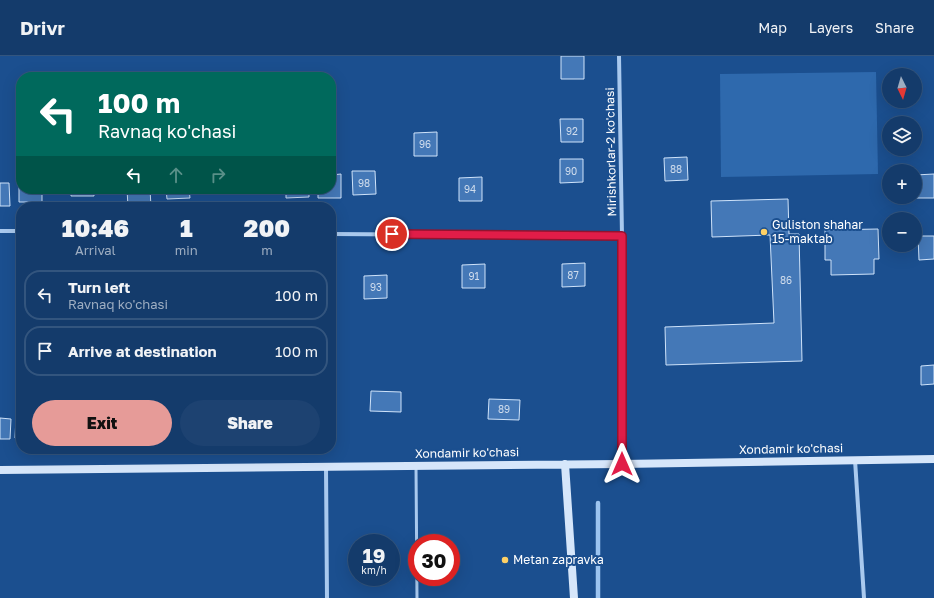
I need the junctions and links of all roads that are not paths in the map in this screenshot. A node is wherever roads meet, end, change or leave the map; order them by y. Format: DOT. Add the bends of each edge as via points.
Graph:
graph roads {
  1 [pos="619,56"];
  2 [pos="0,231"];
  3 [pos="16,231"];
  4 [pos="336,234"];
  5 [pos="622,236"];
  6 [pos="934,459"];
  7 [pos="855,460"];
  8 [pos="565,464"];
  9 [pos="622,464"];
  10 [pos="416,466"];
  11 [pos="326,467"];
  12 [pos="0,470"];
  13 [pos="327,598"];
  14 [pos="416,598"];
  15 [pos="574,598"];
  16 [pos="864,598"];
  1 -- 5 [label="street, Mirishkorlar-2 ko'chasi"];
  2 -- 3 [label="street"];
  4 -- 5 [label="street"];
  5 -- 9 [label="street, Mirishkorlar-2 ko'chasi"];
  6 -- 7 [label="main road, Xondamir ko'chasi"];
  7 -- 9 [label="main road, Xondamir ko'chasi"];
  7 -- 16 [label="street"];
  8 -- 9 [label="main road, Xondamir ko'chasi"];
  8 -- 10 [label="main road, Xondamir ko'chasi"];
  8 -- 15 [label="main road"];
  10 -- 11 [label="main road, Xondamir ko'chasi"];
  10 -- 14 [label="lane"];
  11 -- 12 [label="main road, Xondamir ko'chasi"];
  11 -- 13 [label="street"];
}
